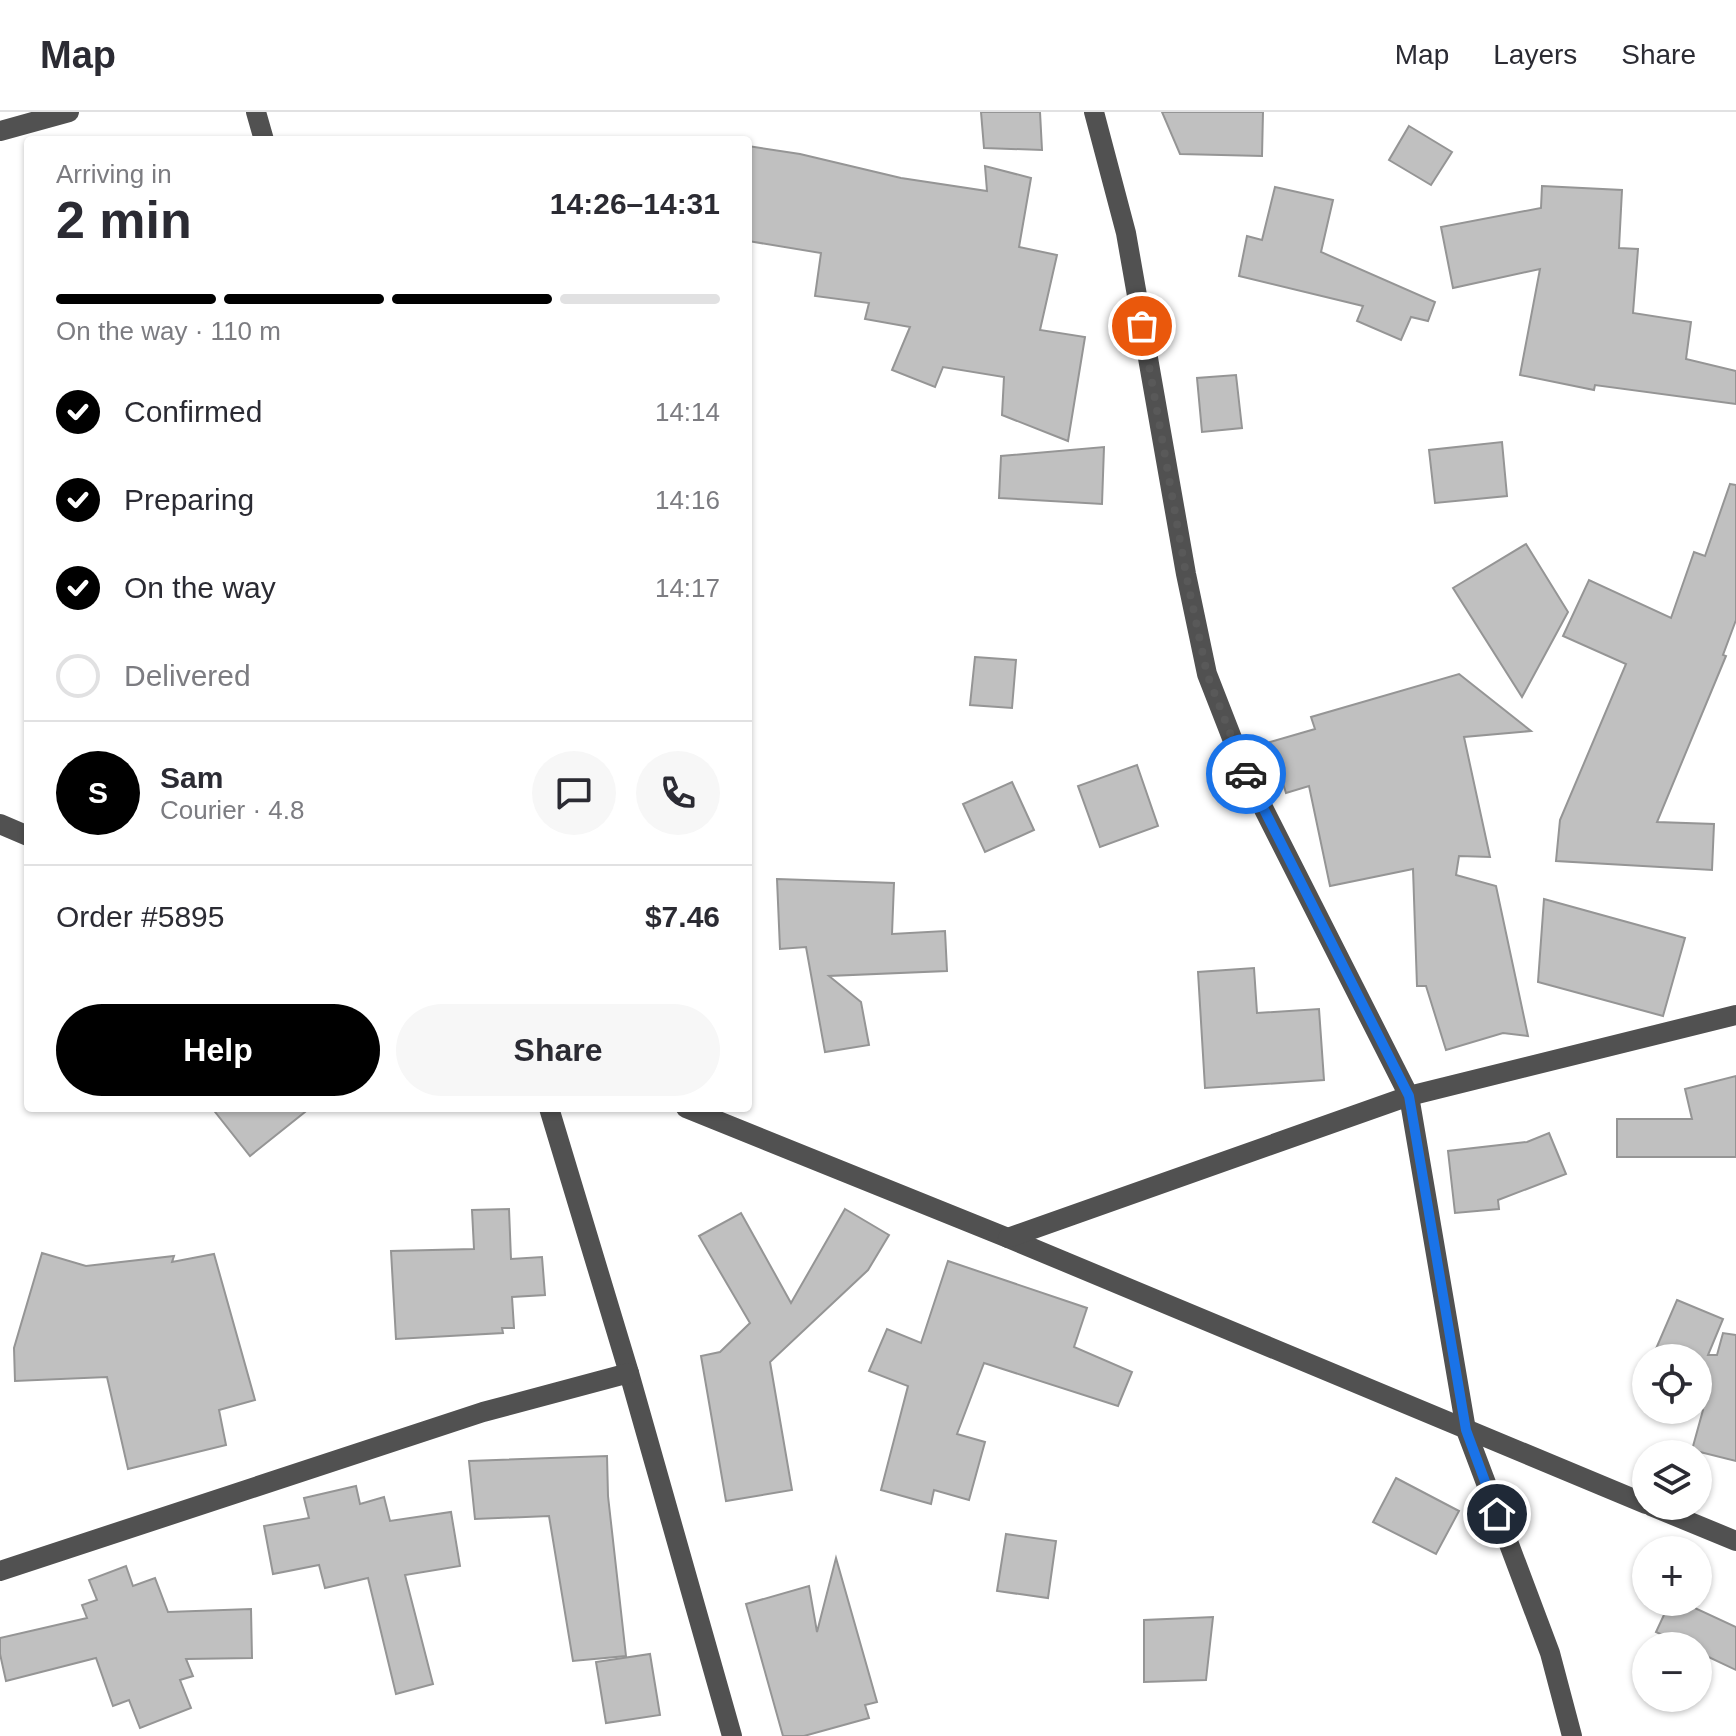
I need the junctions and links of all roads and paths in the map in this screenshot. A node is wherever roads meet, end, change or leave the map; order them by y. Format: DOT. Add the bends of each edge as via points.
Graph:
graph roads {
  1 [pos="69,112"];
  2 [pos="256,112"];
  3 [pos="1094,112"];
  4 [pos="0,131"];
  5 [pos="263,136"];
  6 [pos="0,824"];
  7 [pos="24,834"];
  8 [pos="1736,1015"];
  9 [pos="1409,1096"];
  10 [pos="550,1112"];
  11 [pos="696,1112"];
  12 [pos="1008,1238"];
  13 [pos="629,1373"];
  14 [pos="1466,1430"];
  15 [pos="1632,1498"];
  16 [pos="1685,1520"];
  17 [pos="1736,1541"];
  18 [pos="0,1571"];
  19 [pos="732,1736"];
  20 [pos="1572,1736"];
  1 -- 4 [label="street"];
  2 -- 5 [label="street"];
  3 -- 9 [label="street" via="1126,233 1207,674 1246,774"];
  6 -- 7 [label="street"];
  8 -- 9 [label="street"];
  9 -- 12 [label="street"];
  9 -- 14 [label="street"];
  10 -- 13 [label="street"];
  11 -- 12 [label="street"];
  12 -- 14 [label="street"];
  13 -- 18 [label="street" via="483,1412"];
  13 -- 19 [label="street"];
  14 -- 15 [label="street"];
  14 -- 20 [label="street" via="1550,1653"];
  16 -- 17 [label="street"];
}
